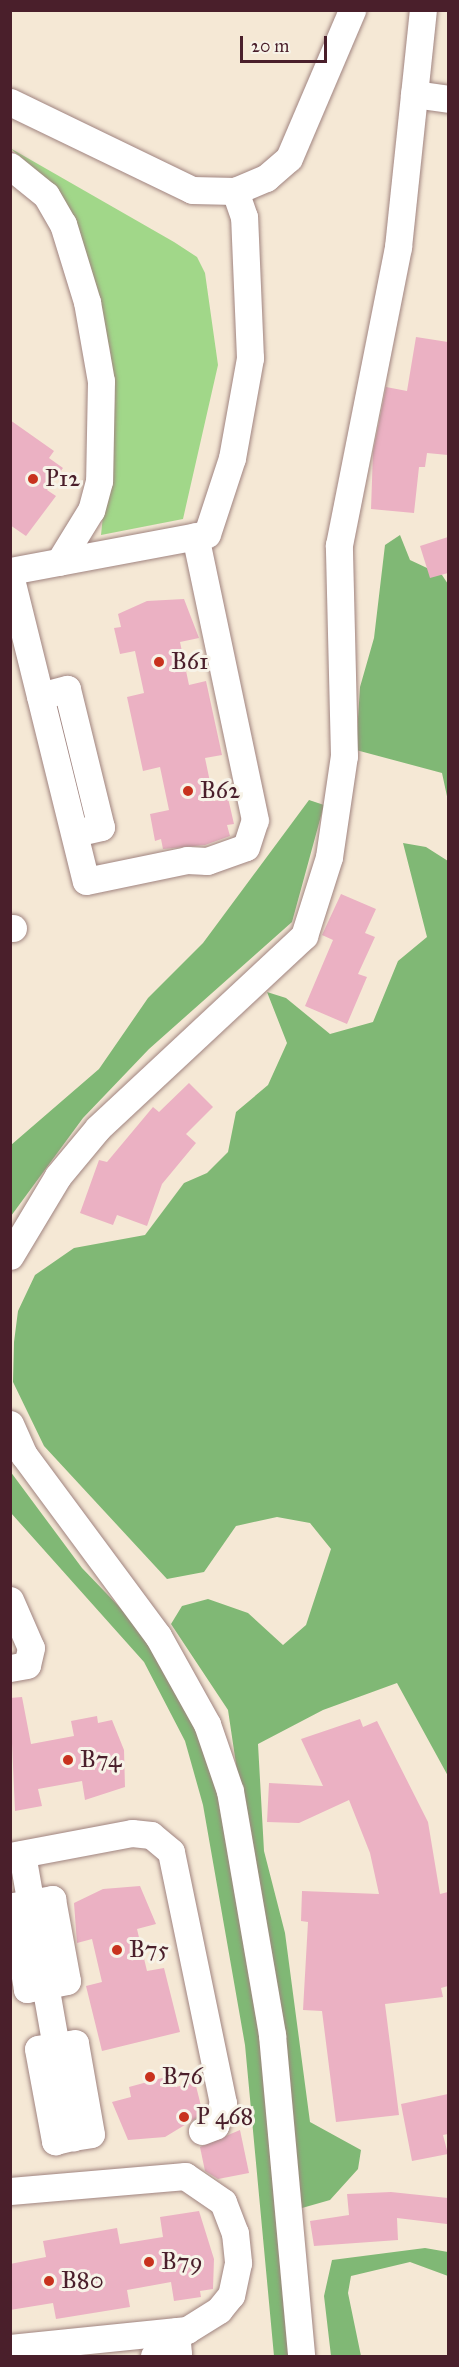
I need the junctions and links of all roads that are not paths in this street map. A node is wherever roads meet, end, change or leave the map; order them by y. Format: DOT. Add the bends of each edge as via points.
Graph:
graph roads {
  1 [pos="352,10"];
  2 [pos="423,10"];
  3 [pos="414,94"];
  4 [pos="448,99"];
  5 [pos="10,102"];
  6 [pos="10,166"];
  7 [pos="235,191"];
  8 [pos="195,536"];
  9 [pos="58,562"];
  10 [pos="10,573"];
  11 [pos="10,1256"];
  12 [pos="10,1424"];
  13 [pos="10,1600"];
  14 [pos="10,1668"];
  15 [pos="16,1855"];
  16 [pos="31,1903"];
  17 [pos="46,1985"];
  18 [pos="56,2046"];
  19 [pos="202,2131"];
  20 [pos="10,2191"];
  21 [pos="176,2331"];
  22 [pos="10,2348"];
  23 [pos="39,2351"];
  24 [pos="154,2356"];
  25 [pos="301,2356"];
  1 -- 7 [label="street" via="339,53 289,158 266,178"];
  2 -- 3 [label="street"];
  3 -- 4 [label="street"];
  3 -- 11 [label="street" via="398,247 339,545 344,756 329,857 304,936 99,1128 58,1176"];
  5 -- 7 [label="street" via="192,190"];
  6 -- 9 [label="street" via="46,195 63,224 85,291 101,381 99,481 91,510"];
  7 -- 8 [label="street" via="244,218 250,358 220,498 207,534"];
  8 -- 9 [label="street"];
  8 -- 10 [label="street" via="255,820 252,839 237,853 207,861 187,860 86,881 75,833 101,827 67,689 40,696"];
  9 -- 10 [label="street"];
  12 -- 25 [label="street" via="24,1455 158,1636 207,1724 230,1791 272,2036"];
  13 -- 14 [label="street" via="31,1648 27,1665"];
  15 -- 16 [label="street"];
  15 -- 19 [label="street" via="132,1833 151,1835 171,1852 223,2103 215,2126"];
  16 -- 17 [label="street" via="12,1906 27,1989"];
  16 -- 17 [label="street" via="52,1899 67,1981"];
  17 -- 18 [label="street"];
  18 -- 18 [label="street" via="39,2049 55,2141 91,2134 75,2043"];
  20 -- 21 [label="street" via="169,2175 185,2176 212,2191 235,2233 237,2279 219,2310 204,2323"];
  21 -- 23 [label="street"];
  21 -- 24 [label="street" via="178,2354"];
  22 -- 23 [label="street"];
}
